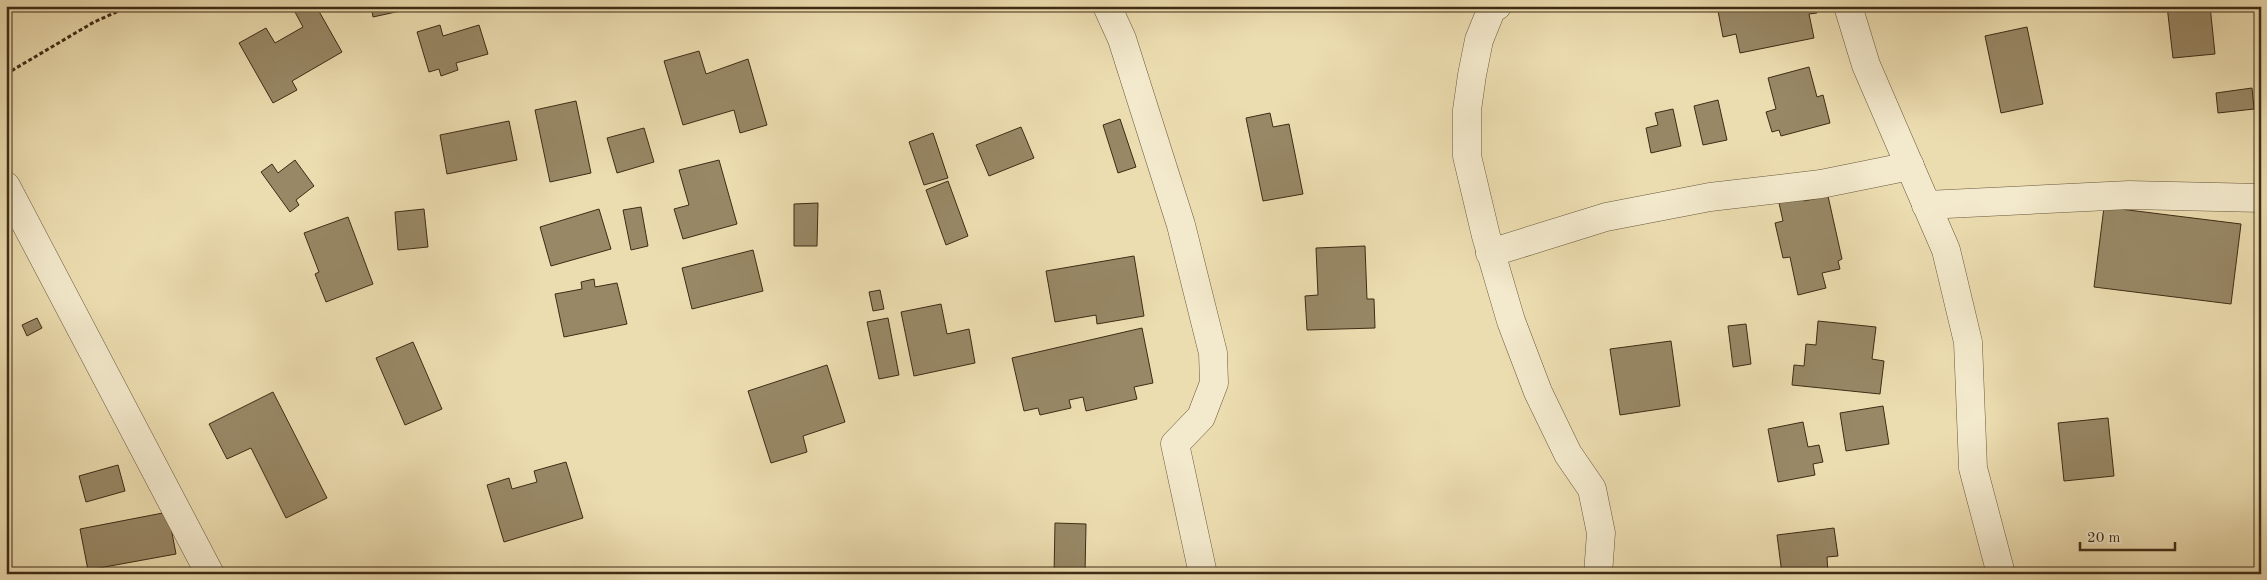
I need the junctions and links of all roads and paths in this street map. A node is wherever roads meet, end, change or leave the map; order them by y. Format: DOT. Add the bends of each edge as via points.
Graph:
graph roads {
  1 [pos="130,6"];
  2 [pos="1107,6"];
  3 [pos="1497,6"];
  4 [pos="1848,6"];
  5 [pos="6,74"];
  6 [pos="1910,166"];
  7 [pos="6,186"];
  8 [pos="2261,198"];
  9 [pos="1926,205"];
  10 [pos="1490,253"];
  11 [pos="205,573"];
  12 [pos="1203,574"];
  13 [pos="1598,574"];
  14 [pos="2001,574"];
  1 -- 5 [label="path" via="94,22"];
  2 -- 12 [label="street" via="1122,39 1182,225 1213,352 1214,384 1201,417 1175,444"];
  3 -- 10 [label="street" via="1492,8 1478,40 1467,110 1467,156"];
  4 -- 6 [label="street" via="1866,65"];
  6 -- 9 [label="street"];
  6 -- 10 [label="street" via="1821,184 1710,197 1606,217"];
  7 -- 11 [label="street"];
  8 -- 9 [label="street" via="2129,195"];
  9 -- 14 [label="street" via="1946,250 1968,342 1973,468"];
  10 -- 13 [label="street" via="1538,392 1568,454 1592,489 1601,533"];
}
